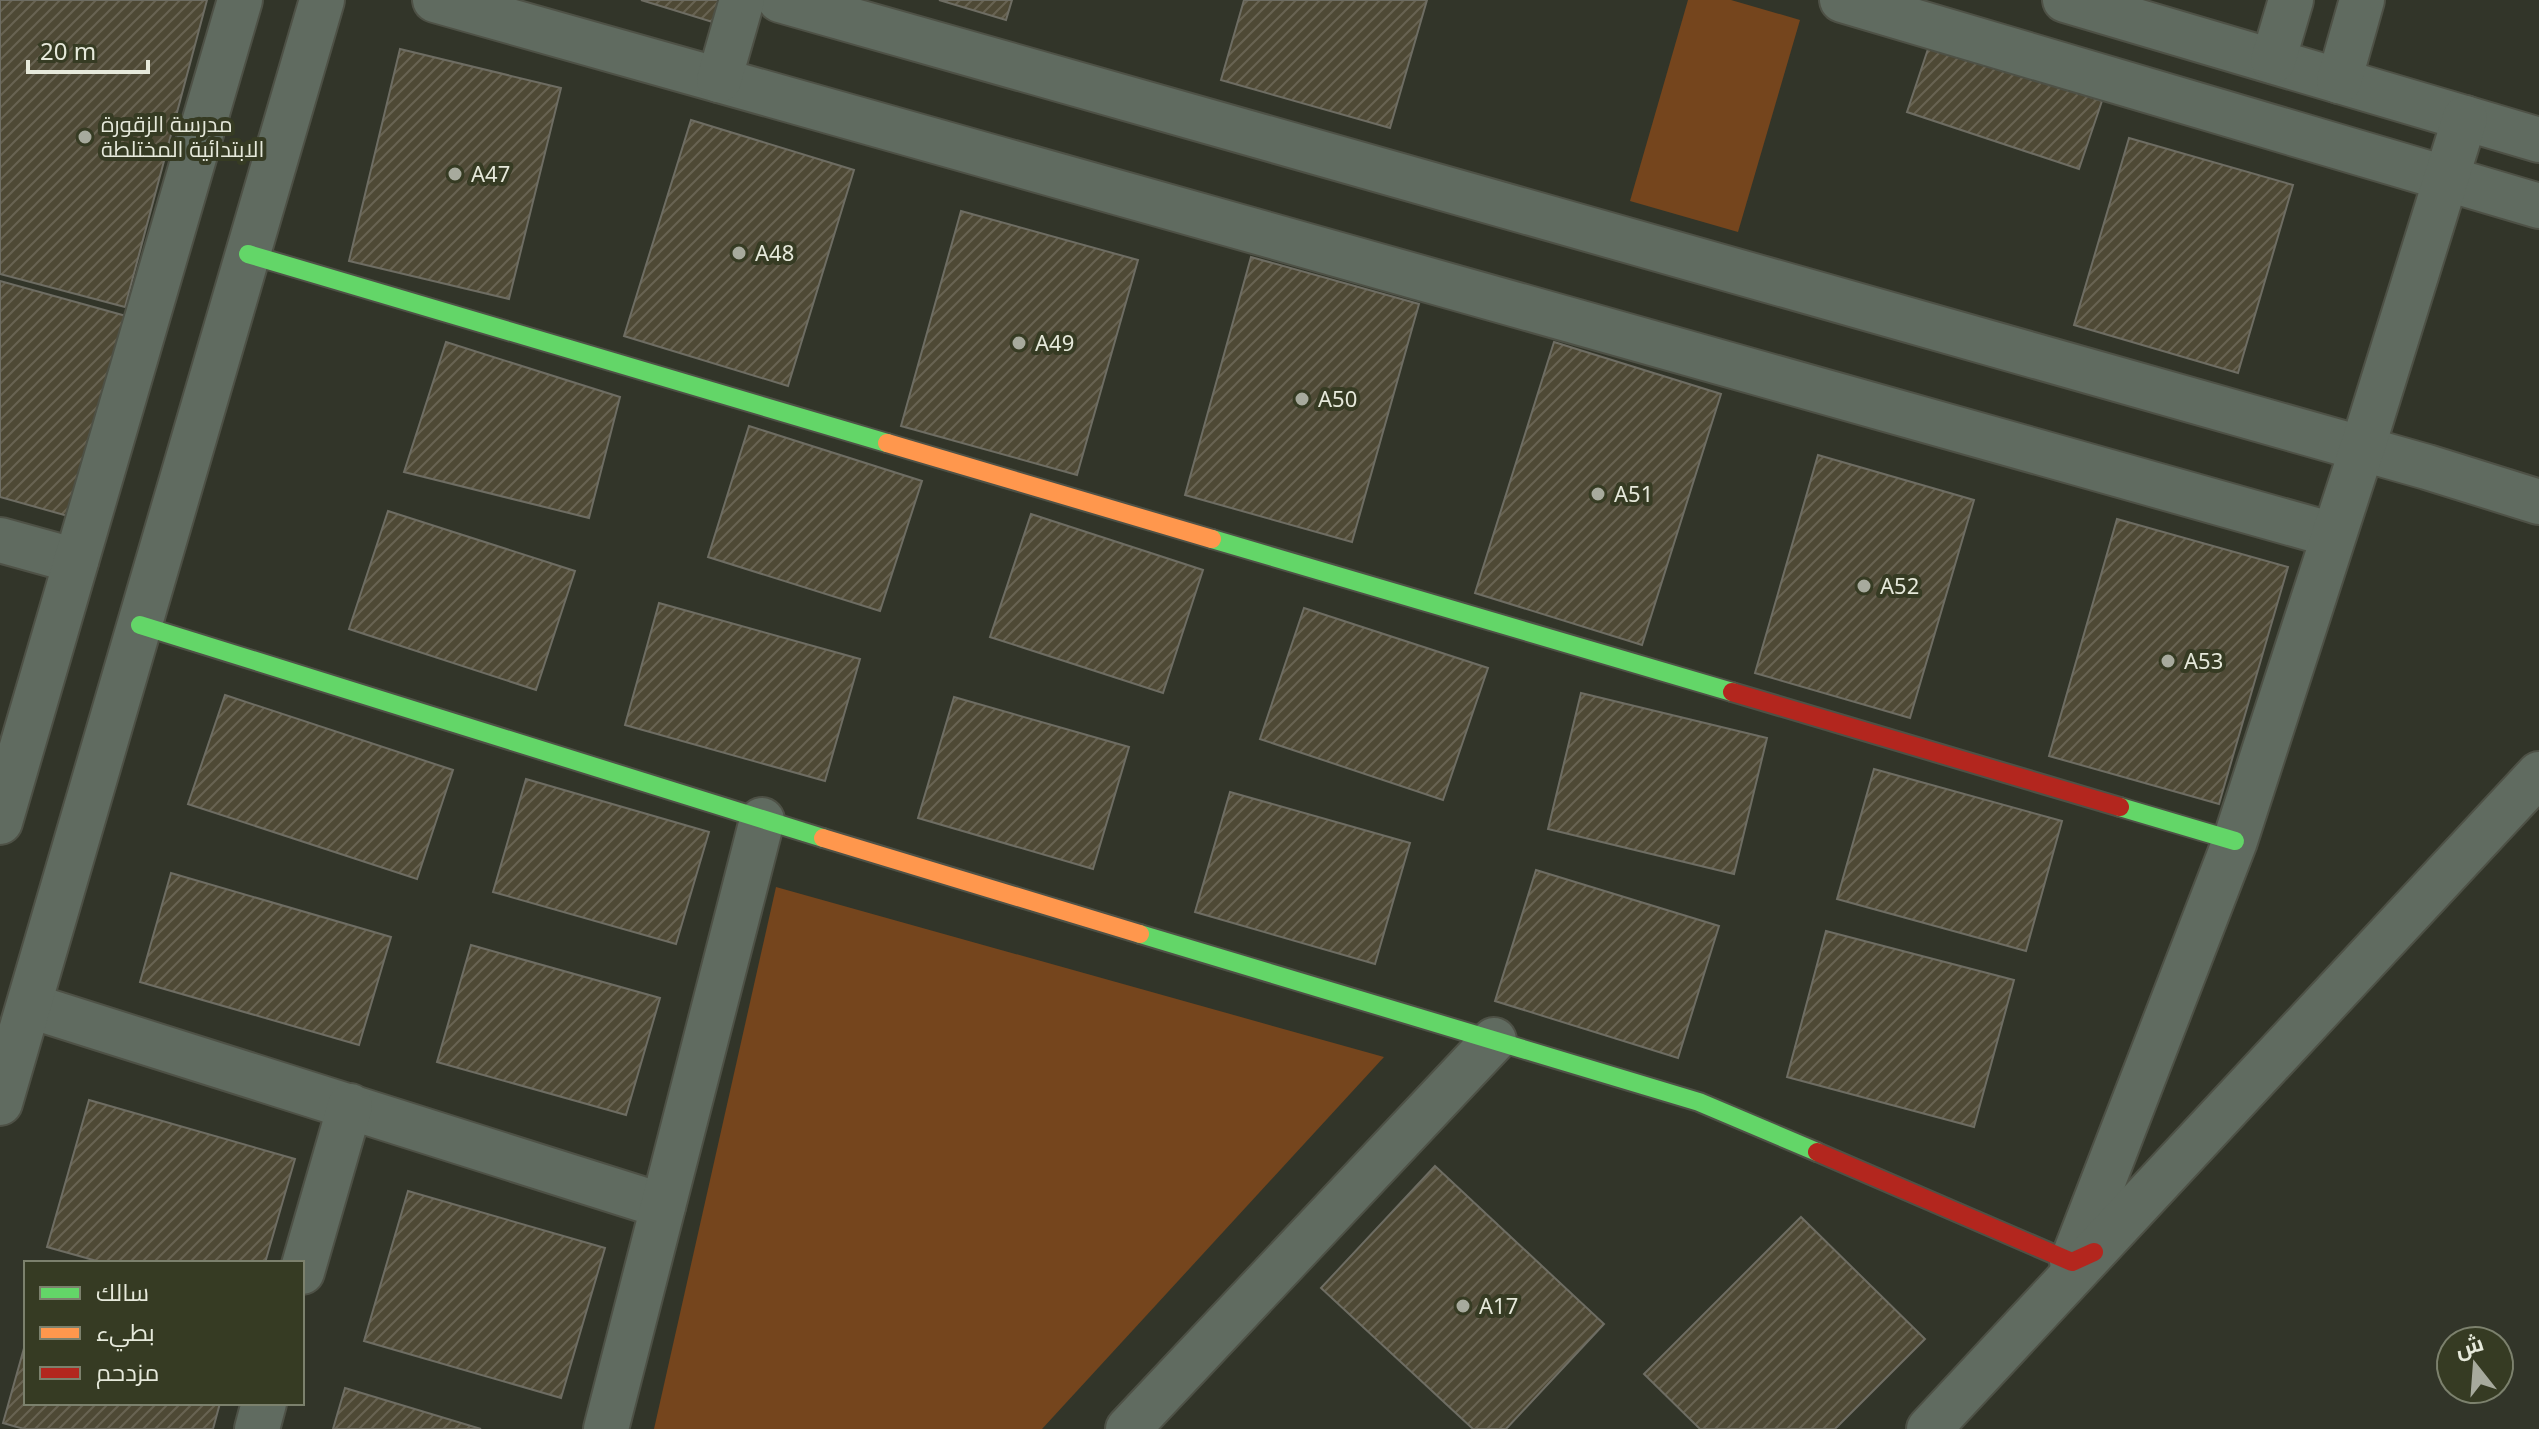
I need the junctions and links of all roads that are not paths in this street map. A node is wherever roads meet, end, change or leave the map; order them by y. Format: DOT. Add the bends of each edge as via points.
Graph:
graph roads {
  1 [pos="240,0"];
  2 [pos="322,0"];
  3 [pos="435,0"];
  4 [pos="742,0"];
  5 [pos="780,0"];
  6 [pos="1842,0"];
  7 [pos="2065,0"];
  8 [pos="2291,0"];
  9 [pos="2362,0"];
  10 [pos="2273,61"];
  11 [pos="719,80"];
  12 [pos="2339,81"];
  13 [pos="2465,118"];
  14 [pos="2539,140"];
  15 [pos="2445,178"];
  16 [pos="2539,206"];
  17 [pos="248,254"];
  18 [pos="2362,449"];
  19 [pos="2539,502"];
  20 [pos="2333,535"];
  21 [pos="0,540"];
  22 [pos="76,561"];
  23 [pos="140,625"];
  24 [pos="2539,774"];
  25 [pos="762,820"];
  26 [pos="0,822"];
  27 [pos="2235,841"];
  28 [pos="37,1008"];
  29 [pos="1494,1040"];
  30 [pos="0,1103"];
  31 [pos="350,1106"];
  32 [pos="663,1206"];
  33 [pos="2083,1257"];
  34 [pos="304,1265"];
  35 [pos="263,1405"];
  36 [pos="257,1429"];
  37 [pos="606,1429"];
  38 [pos="1128,1429"];
  39 [pos="1929,1429"];
  1 -- 22 [label="street"];
  2 -- 17 [label="street"];
  3 -- 11 [label="street"];
  4 -- 11 [label="street"];
  5 -- 18 [label="street"];
  6 -- 15 [label="street"];
  7 -- 10 [label="street"];
  8 -- 10 [label="street"];
  9 -- 12 [label="street"];
  10 -- 12 [label="street"];
  11 -- 20 [label="street"];
  12 -- 13 [label="street"];
  13 -- 14 [label="street"];
  13 -- 15 [label="street"];
  15 -- 16 [label="street"];
  15 -- 18 [label="street"];
  17 -- 23 [label="street"];
  17 -- 27 [label="street"];
  18 -- 19 [label="street"];
  18 -- 20 [label="street"];
  20 -- 27 [label="street"];
  21 -- 22 [label="street"];
  22 -- 26 [label="street"];
  23 -- 25 [label="street"];
  23 -- 30 [label="street"];
  24 -- 33 [label="street"];
  25 -- 29 [label="street"];
  25 -- 32 [label="street"];
  27 -- 33 [label="street"];
  28 -- 31 [label="street"];
  29 -- 33 [label="street" via="1699,1102"];
  29 -- 38 [label="street"];
  31 -- 32 [label="street"];
  31 -- 34 [label="street"];
  32 -- 37 [label="street"];
  33 -- 39 [label="street"];
  35 -- 36 [label="street"];
}
